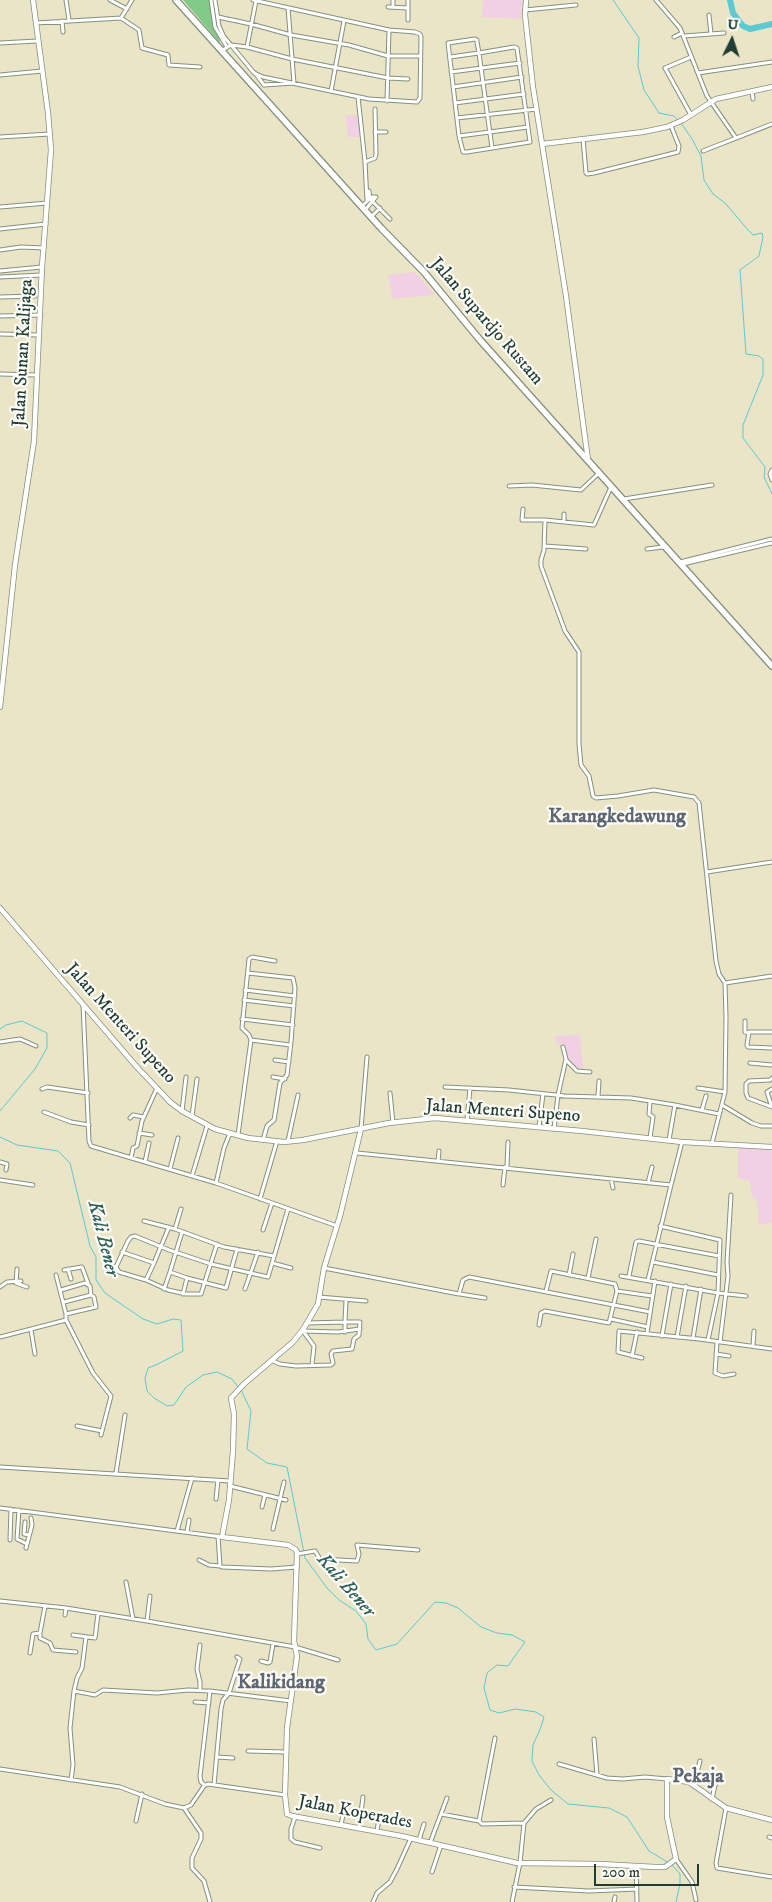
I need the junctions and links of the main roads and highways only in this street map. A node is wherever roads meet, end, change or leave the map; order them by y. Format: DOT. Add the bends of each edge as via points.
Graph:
graph roads {
  1 [pos="176,0"];
  2 [pos="769,658"];
  3 [pos="772,666"];
  1 -- 2 [label="highway, Jalan Supardjo Rustam" via="227,47 371,218 424,272 480,340"];
  2 -- 3 [label="highway, Jalan Supardjo Rustam"];
}
